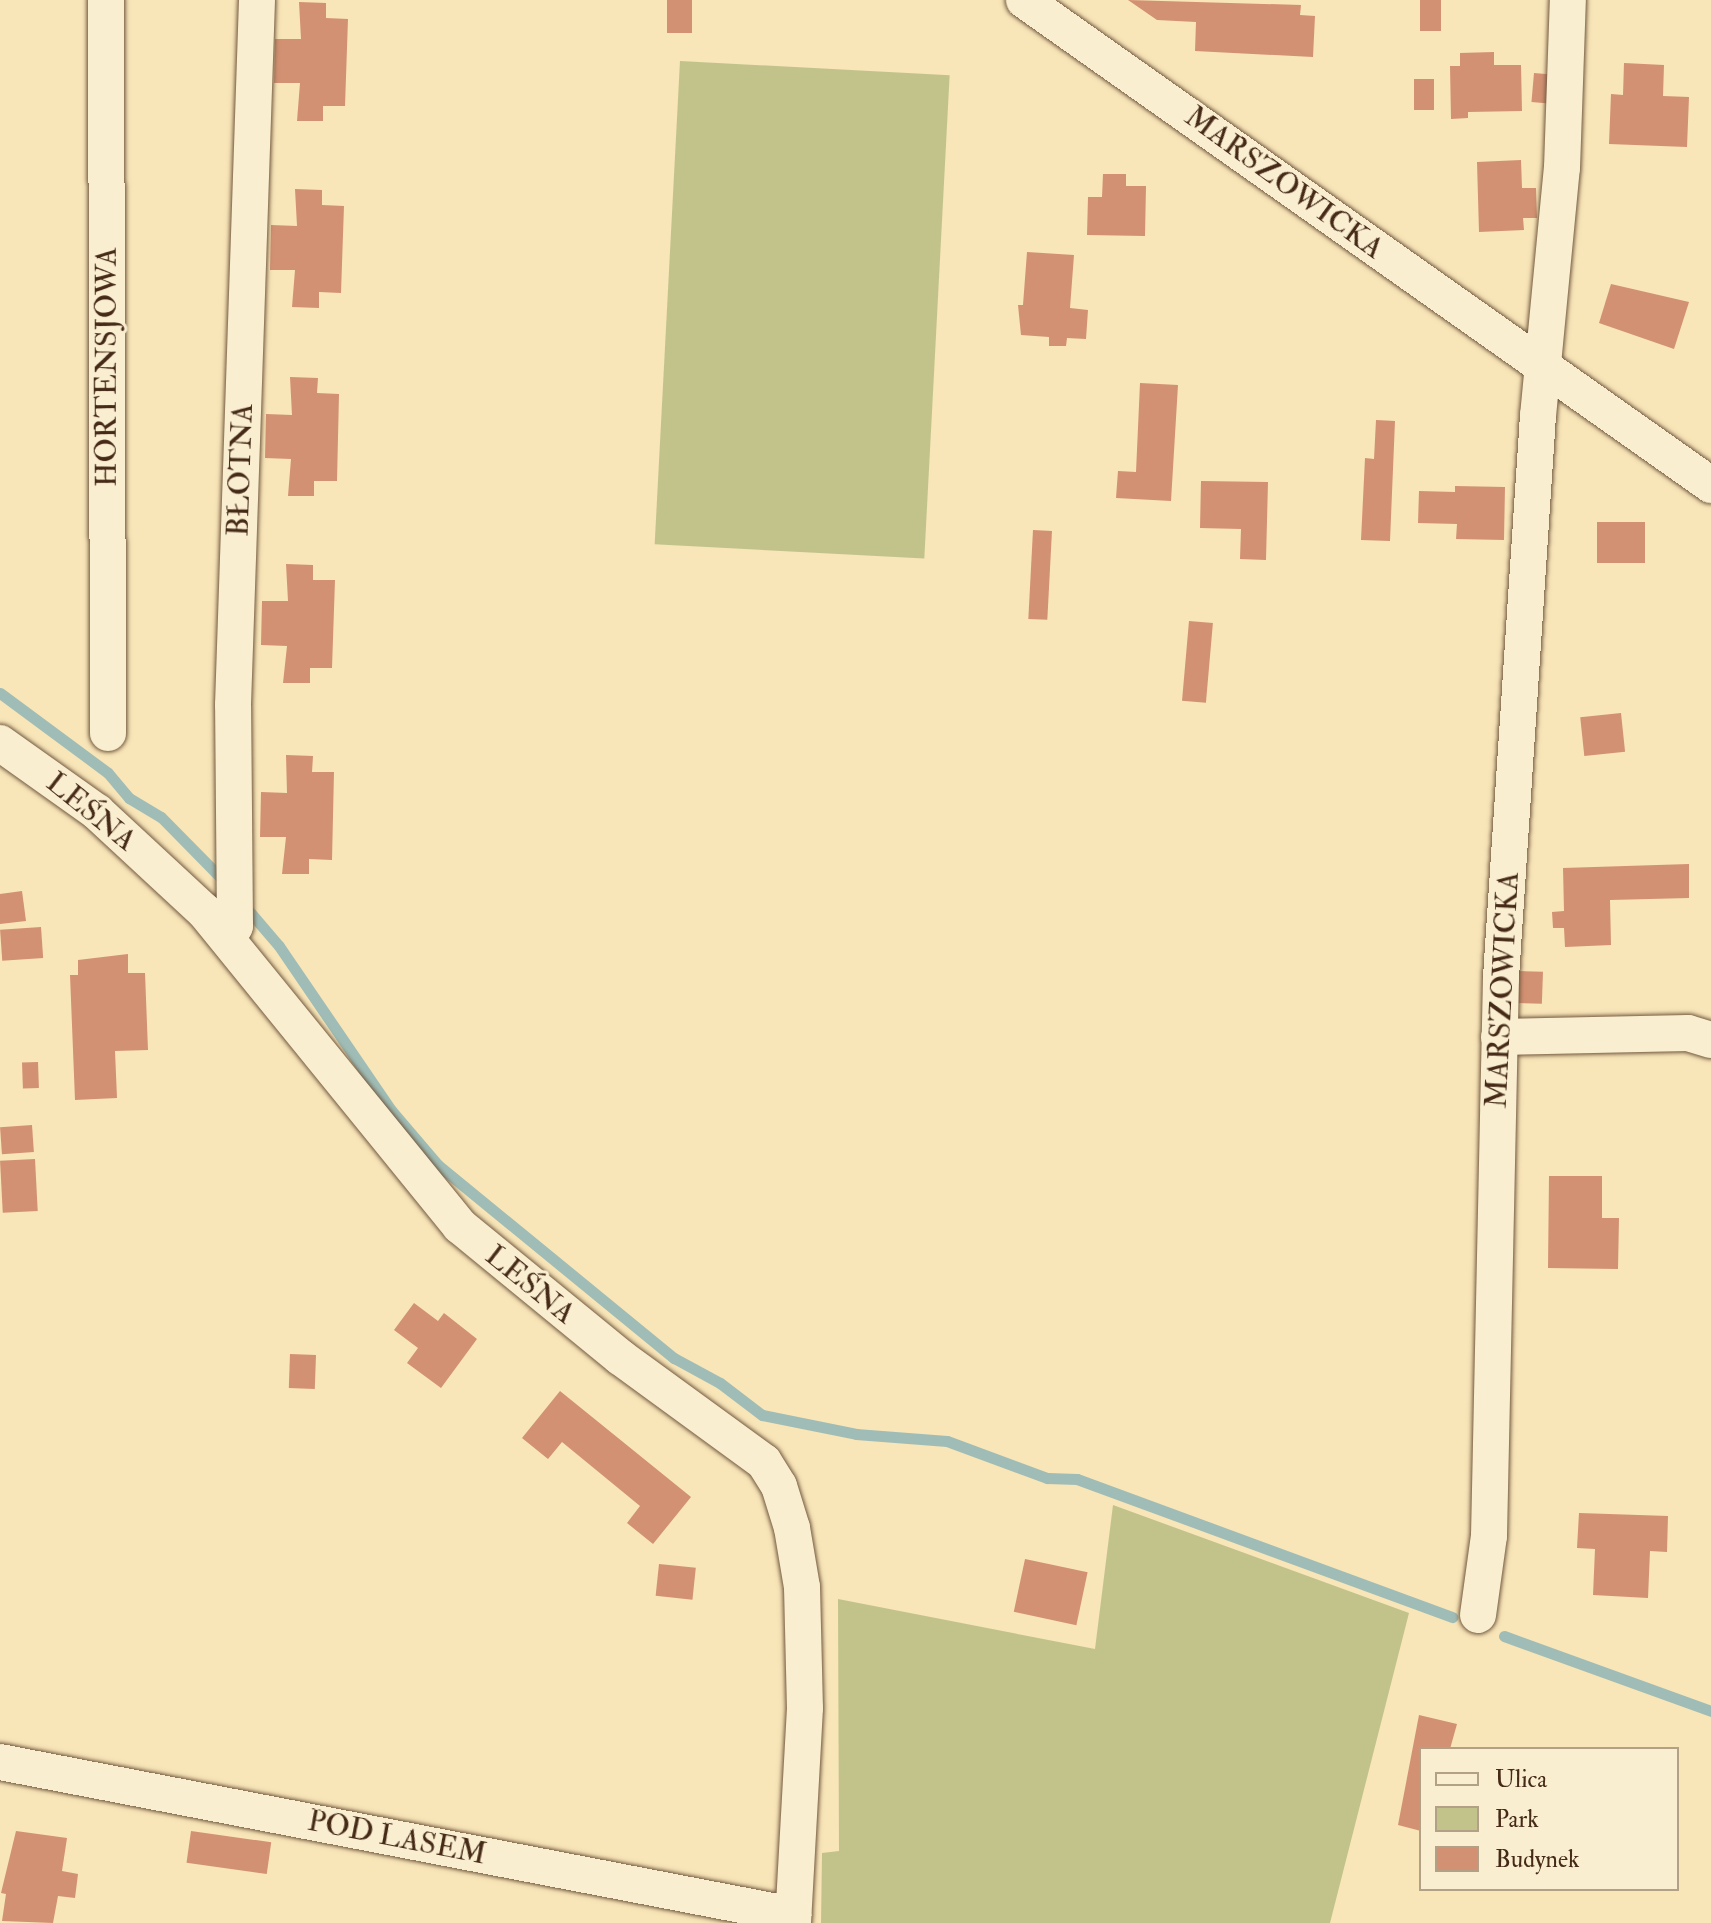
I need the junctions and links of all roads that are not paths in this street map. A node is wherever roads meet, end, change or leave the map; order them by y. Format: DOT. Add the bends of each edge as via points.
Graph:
graph roads {
  1 [pos="106,0"];
  2 [pos="257,0"];
  3 [pos="1024,0"];
  4 [pos="1568,0"];
  5 [pos="1544,366"];
  6 [pos="1711,485"];
  7 [pos="108,733"];
  8 [pos="0,743"];
  9 [pos="228,939"];
  10 [pos="1499,1037"];
  11 [pos="1711,1040"];
  12 [pos="1478,1615"];
  13 [pos="0,1762"];
  14 [pos="793,1919"];
  1 -- 7 [label="street, HORTENSJOWA"];
  2 -- 9 [label="street, BŁOTNA" via="233,705 235,926"];
  3 -- 5 [label="street, MARSZOWICKA"];
  4 -- 5 [label="street, MARSZOWICKA" via="1562,168"];
  5 -- 6 [label="street, MARSZOWICKA"];
  5 -- 10 [label="street, MARSZOWICKA"];
  8 -- 9 [label="street, LEŚNA" via="97,812"];
  9 -- 14 [label="street, LEŚNA" via="460,1226 620,1357 764,1462 779,1486 802,1587 805,1708"];
  10 -- 11 [label="street" via="1688,1033"];
  10 -- 12 [label="street, MARSZOWICKA" via="1489,1536"];
  13 -- 14 [label="street, POD LASEM"];
}
